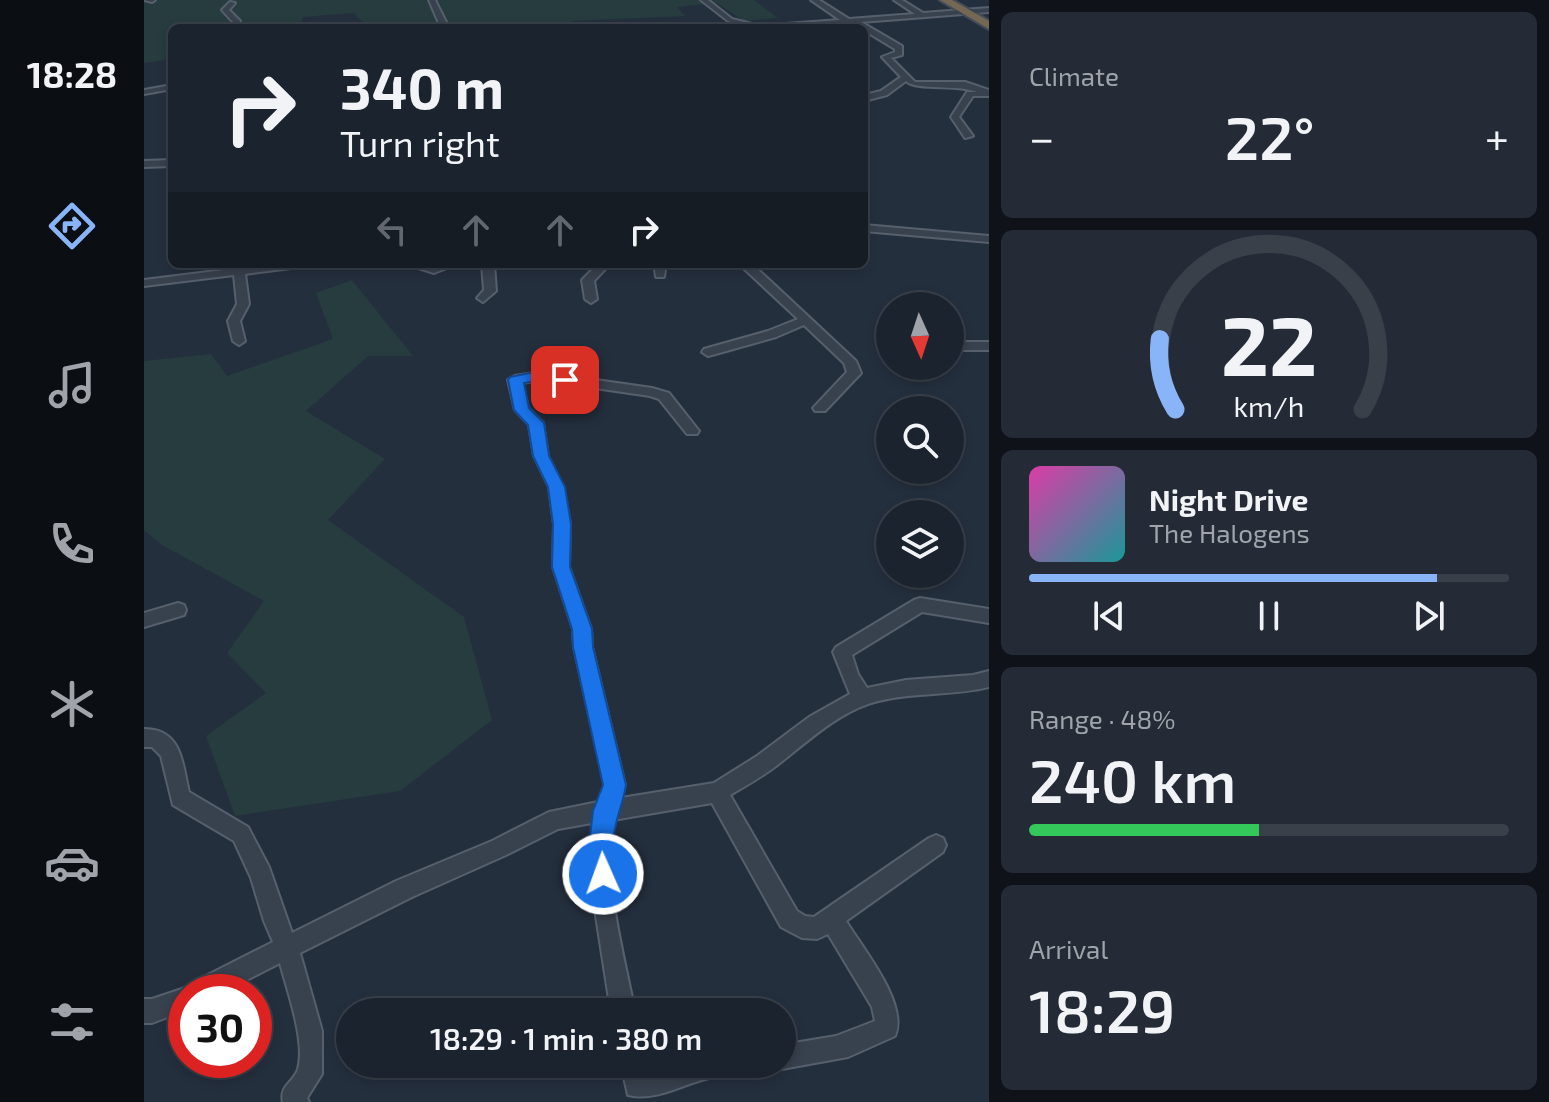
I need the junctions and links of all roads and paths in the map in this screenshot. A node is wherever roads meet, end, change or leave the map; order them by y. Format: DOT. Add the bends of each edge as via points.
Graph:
graph roads {
  1 [pos="146,0"];
  2 [pos="152,0"];
  3 [pos="432,0"];
  4 [pos="704,0"];
  5 [pos="814,0"];
  6 [pos="897,0"];
  7 [pos="945,0"];
  8 [pos="232,3"];
  9 [pos="989,10"];
  10 [pos="966,12"];
  11 [pos="922,15"];
  12 [pos="851,21"];
  13 [pos="236,24"];
  14 [pos="443,24"];
  15 [pos="745,24"];
  16 [pos="812,24"];
  17 [pos="856,24"];
  18 [pos="989,26"];
  19 [pos="868,31"];
  20 [pos="905,78"];
  21 [pos="168,88"];
  22 [pos="144,92"];
  23 [pos="989,94"];
  24 [pos="868,97"];
  25 [pos="968,136"];
  26 [pos="168,163"];
  27 [pos="144,164"];
  28 [pos="868,228"];
  29 [pos="989,239"];
  30 [pos="222,268"];
  31 [pos="265,268"];
  32 [pos="489,268"];
  33 [pos="600,268"];
  34 [pos="749,268"];
  35 [pos="239,271"];
  36 [pos="144,282"];
  37 [pos="483,298"];
  38 [pos="591,299"];
  39 [pos="806,320"];
  40 [pos="239,341"];
  41 [pos="964,346"];
  42 [pos="989,346"];
  43 [pos="708,352"];
  44 [pos="820,408"];
  45 [pos="692,431"];
  46 [pos="178,610"];
  47 [pos="989,616"];
  48 [pos="144,620"];
  49 [pos="989,679"];
  50 [pos="863,697"];
  51 [pos="144,738"];
  52 [pos="717,792"];
  53 [pos="604,811"];
  54 [pos="936,845"];
  55 [pos="831,918"];
  56 [pos="287,946"];
  57 [pos="233,974"];
  58 [pos="620,998"];
  59 [pos="168,1005"];
  60 [pos="144,1011"];
  61 [pos="796,1056"];
  62 [pos="679,1078"];
  63 [pos="637,1084"];
  64 [pos="296,1102"];
  1 -- 2 [label="street"];
  3 -- 14 [label="street"];
  4 -- 15 [label="street" via="730,20"];
  5 -- 12 [label="street"];
  6 -- 11 [label="street"];
  7 -- 10 [label="highway"];
  8 -- 13 [label="street" via="225,10"];
  9 -- 10 [label="street"];
  10 -- 11 [label="street"];
  10 -- 18 [label="highway"];
  11 -- 12 [label="street"];
  12 -- 16 [label="street"];
  12 -- 17 [label="street"];
  19 -- 20 [label="street" via="899,48 899,53 886,57"];
  20 -- 23 [label="street" via="918,85 965,84"];
  20 -- 24 [label="street"];
  21 -- 22 [label="street"];
  23 -- 25 [label="street" via="970,94 955,117"];
  26 -- 27 [label="street"];
  28 -- 29 [label="street"];
  30 -- 35 [label="street"];
  30 -- 36 [label="street"];
  31 -- 35 [label="street"];
  32 -- 37 [label="street" via="490,291"];
  33 -- 38 [label="street" via="588,280"];
  34 -- 39 [label="street"];
  35 -- 40 [label="street" via="243,304 234,321"];
  39 -- 43 [label="street"];
  39 -- 44 [label="street" via="850,361 854,373"];
  41 -- 42 [label="street"];
  45 -- 53 [label="street" via="664,396 652,392 540,376 515,380 522,410 536,423 541,456 556,487 561,567 582,629 615,785"];
  46 -- 48 [label="street"];
  47 -- 50 [label="street" via="920,605 850,646 842,652 846,669"];
  49 -- 50 [label="street"];
  50 -- 52 [label="street"];
  51 -- 56 [label="street" via="156,738 170,751 180,798 241,834"];
  52 -- 53 [label="street"];
  52 -- 55 [label="street" via="789,919 817,928"];
  53 -- 56 [label="street" via="556,819"];
  53 -- 58 [label="street" via="601,845 608,931"];
  54 -- 55 [label="street"];
  55 -- 61 [label="street" via="882,1001 887,1028 831,1052"];
  56 -- 57 [label="street"];
  56 -- 64 [label="street" via="310,1031 310,1074 294,1095"];
  59 -- 60 [label="street"];
  62 -- 63 [label="street"];
}
